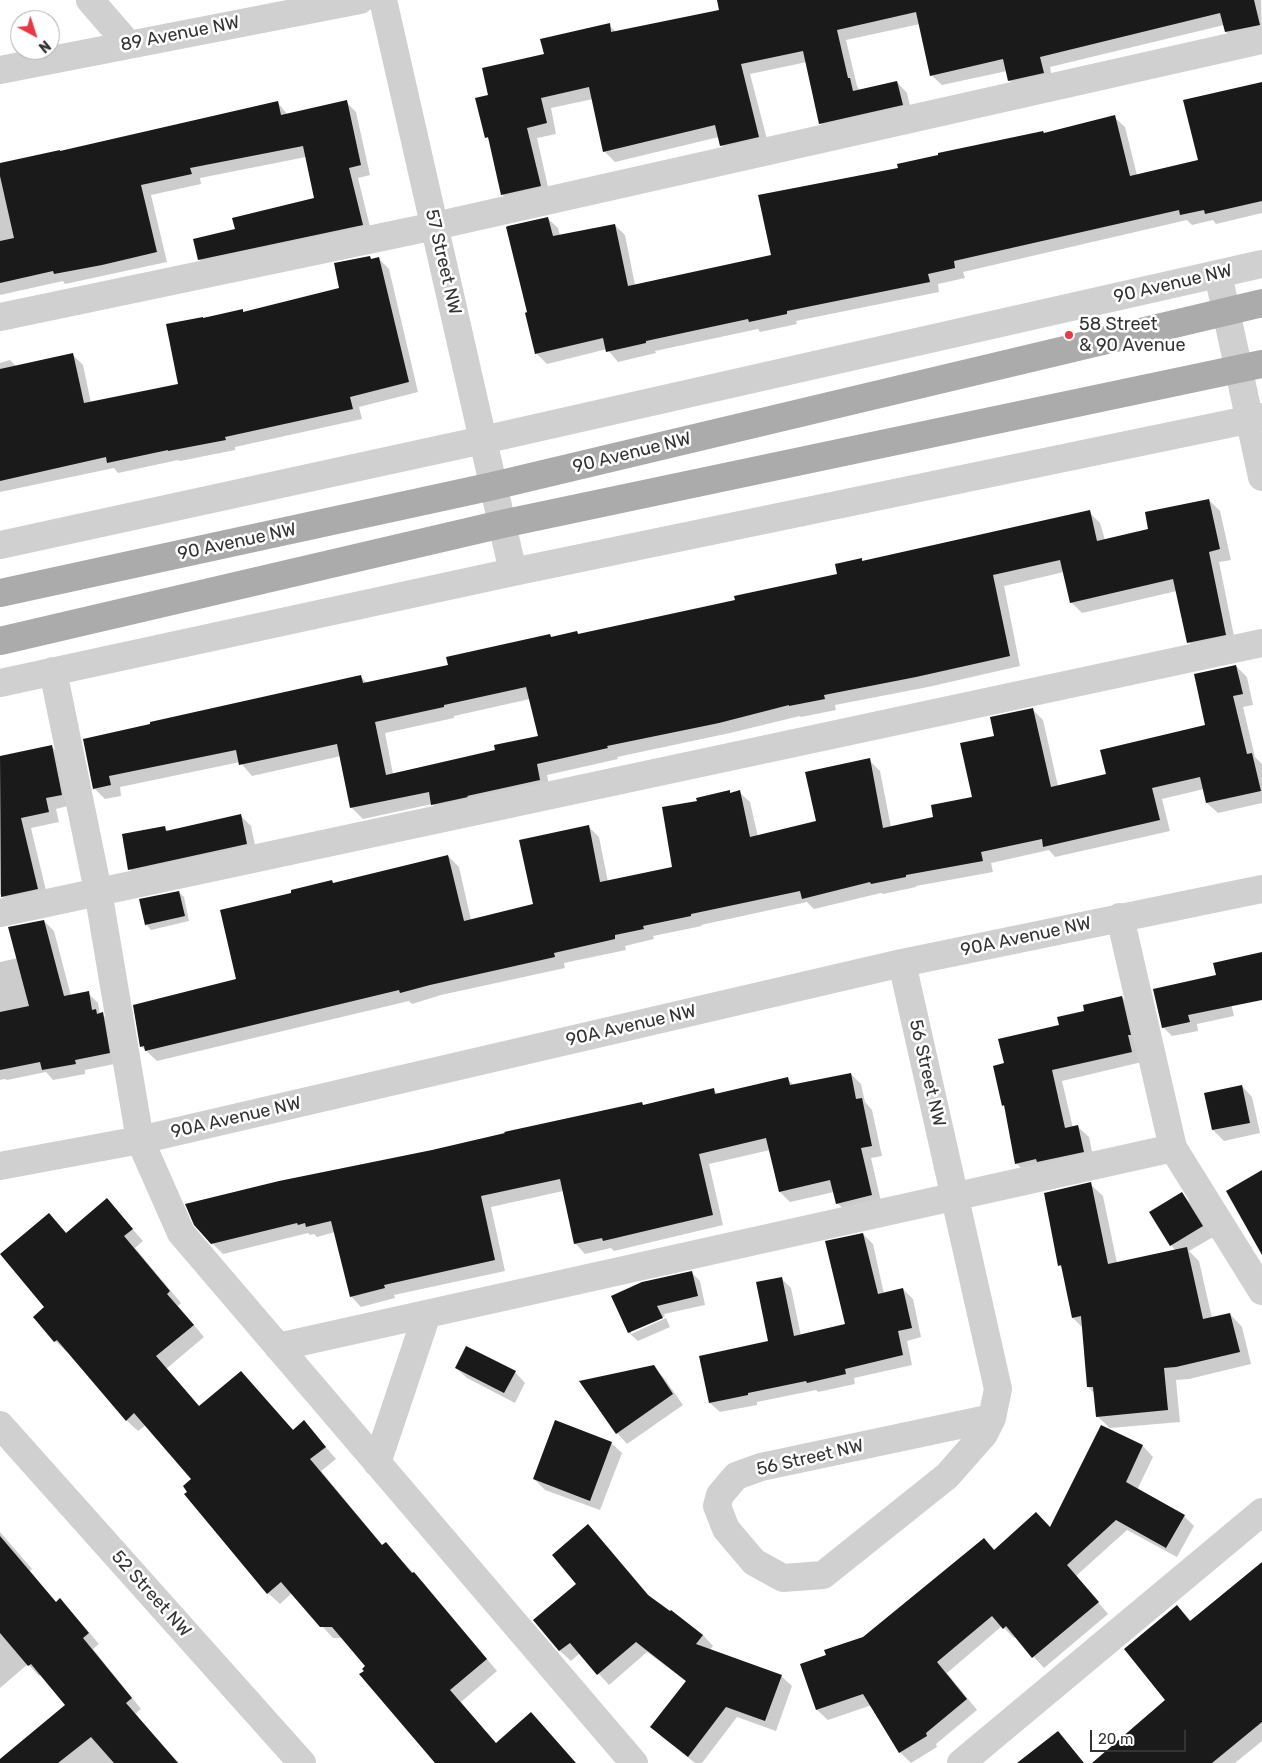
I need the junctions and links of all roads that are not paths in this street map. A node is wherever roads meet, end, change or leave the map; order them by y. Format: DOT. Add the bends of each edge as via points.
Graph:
graph roads {
  1 [pos="90,0"];
  2 [pos="360,0"];
  3 [pos="383,0"];
  4 [pos="1262,40"];
  5 [pos="128,44"];
  6 [pos="0,70"];
  7 [pos="435,226"];
  8 [pos="1262,264"];
  9 [pos="1218,274"];
  10 [pos="1262,302"];
  11 [pos="1227,310"];
  12 [pos="0,316"];
  13 [pos="1251,367"];
  14 [pos="1256,419"];
  15 [pos="483,440"];
  16 [pos="1262,477"];
  17 [pos="494,486"];
  18 [pos="502,524"];
  19 [pos="0,545"];
  20 [pos="513,572"];
  21 [pos="0,593"];
  22 [pos="0,641"];
  23 [pos="1262,643"];
  24 [pos="53,671"];
  25 [pos="0,683"];
  26 [pos="1262,888"];
  27 [pos="98,891"];
  28 [pos="0,913"];
  29 [pos="1120,917"];
  30 [pos="902,963"];
  31 [pos="140,1140"];
  32 [pos="1173,1148"];
  33 [pos="0,1166"];
  34 [pos="955,1197"];
  35 [pos="1262,1291"];
  36 [pos="428,1314"];
  37 [pos="278,1347"];
  38 [pos="992,1418"];
  39 [pos="0,1425"];
  40 [pos="377,1463"];
  41 [pos="1262,1512"];
  42 [pos="302,1763"];
  43 [pos="634,1763"];
  44 [pos="961,1763"];
  1 -- 5 [label="street"];
  2 -- 5 [label="street, 89 Avenue NW"];
  3 -- 7 [label="street, 57 Street NW"];
  4 -- 7 [label="street"];
  5 -- 6 [label="street, 89 Avenue NW"];
  7 -- 12 [label="street"];
  7 -- 15 [label="street, 57 Street NW"];
  8 -- 9 [label="street, 90 Avenue NW"];
  9 -- 11 [label="street"];
  9 -- 15 [label="street, 90 Avenue NW"];
  10 -- 11 [label="main road, 90 Avenue NW"];
  11 -- 13 [label="street"];
  11 -- 17 [label="main road, 90 Avenue NW"];
  13 -- 14 [label="street"];
  13 -- 18 [label="main road"];
  14 -- 16 [label="street"];
  14 -- 20 [label="street"];
  15 -- 17 [label="street, 57 Street NW"];
  15 -- 19 [label="street, 90 Avenue NW"];
  17 -- 18 [label="street, 57 Street NW"];
  17 -- 21 [label="main road, 90 Avenue NW"];
  18 -- 20 [label="street, 57 Street NW"];
  18 -- 22 [label="main road"];
  20 -- 24 [label="street"];
  23 -- 27 [label="street"];
  24 -- 25 [label="street"];
  24 -- 27 [label="street"];
  26 -- 29 [label="street, 90A Avenue NW"];
  27 -- 28 [label="street"];
  27 -- 31 [label="street"];
  29 -- 30 [label="street, 90A Avenue NW"];
  29 -- 32 [label="street"];
  30 -- 31 [label="street, 90A Avenue NW"];
  30 -- 34 [label="street, 56 Street NW"];
  31 -- 33 [label="street, 90A Avenue NW"];
  31 -- 37 [label="street" via="181,1233"];
  32 -- 34 [label="street"];
  32 -- 35 [label="street"];
  34 -- 36 [label="street"];
  34 -- 38 [label="street, 56 Street NW" via="998,1388"];
  36 -- 37 [label="street"];
  36 -- 40 [label="street"];
  37 -- 40 [label="street"];
  38 -- 38 [label="street, 56 Street NW" via="761,1467 736,1476 720,1495 717,1506 726,1529 754,1562 783,1578 823,1575 947,1476 984,1434"];
  39 -- 42 [label="street, 52 Street NW"];
  40 -- 43 [label="street"];
  41 -- 44 [label="street"];
}
